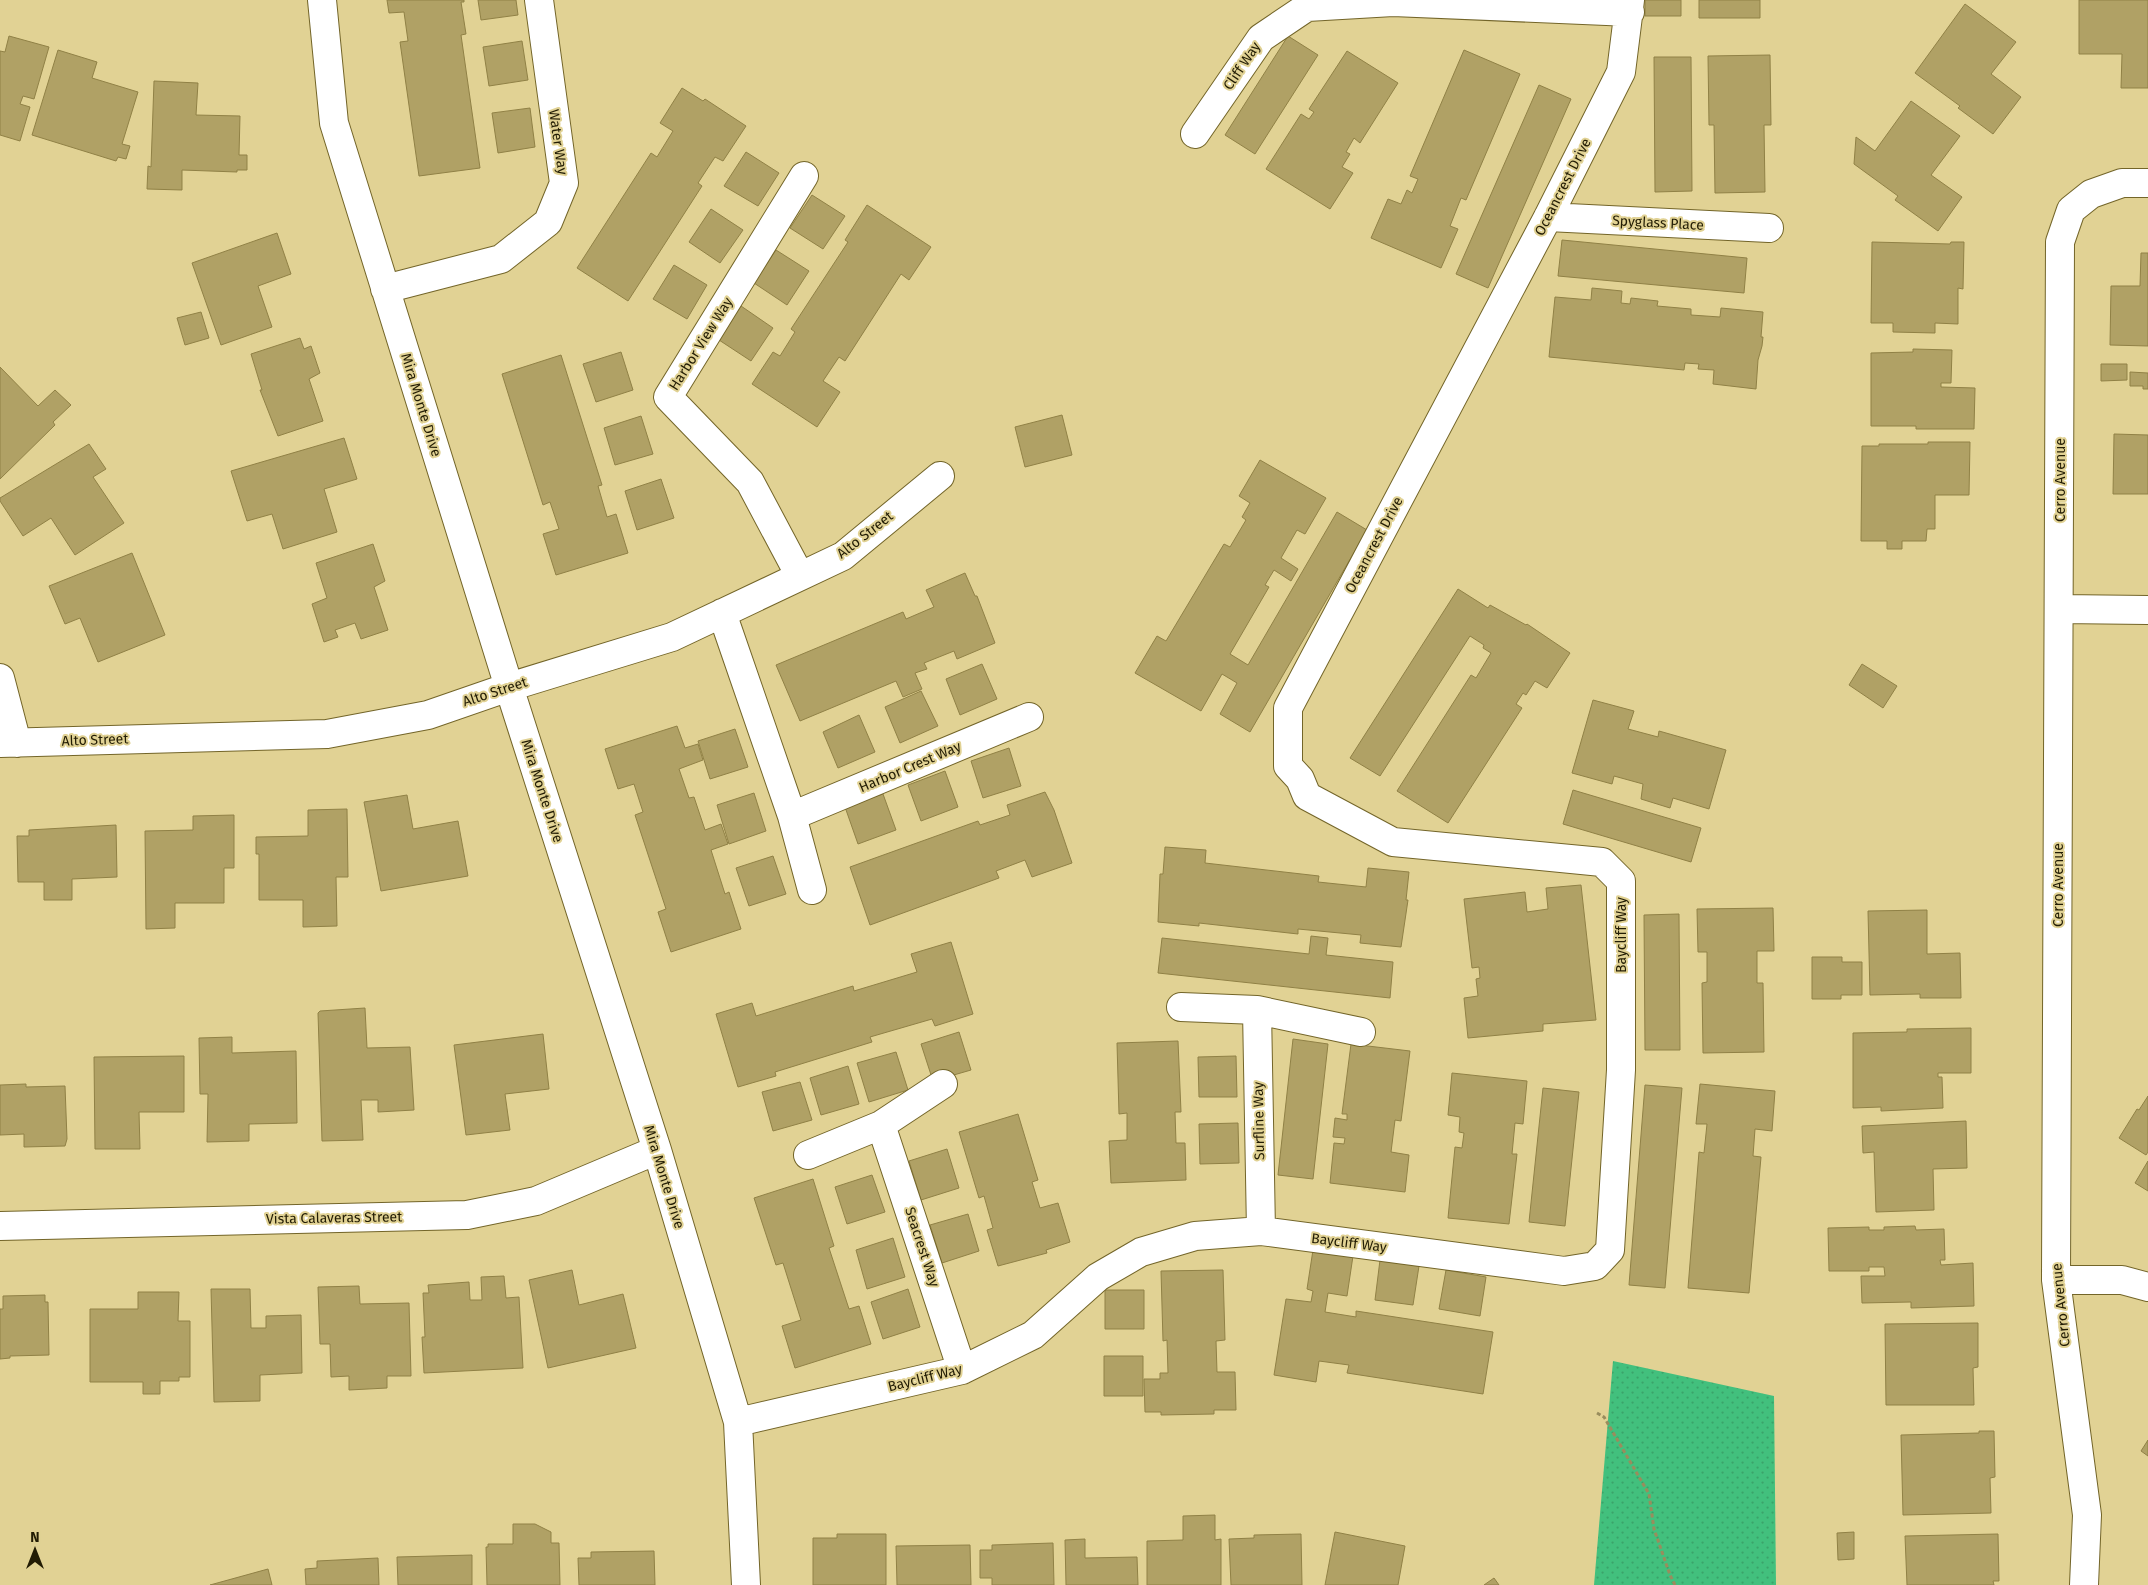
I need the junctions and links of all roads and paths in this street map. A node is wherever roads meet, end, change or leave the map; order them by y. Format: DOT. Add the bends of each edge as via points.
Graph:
graph roads {
  1 [pos="322,0"];
  2 [pos="539,0"];
  3 [pos="1393,1"];
  4 [pos="1630,6"];
  5 [pos="1195,134"];
  6 [pos="804,176"];
  7 [pos="2148,183"];
  8 [pos="1548,217"];
  9 [pos="1769,228"];
  10 [pos="385,289"];
  11 [pos="940,476"];
  12 [pos="800,576"];
  13 [pos="2060,609"];
  14 [pos="2148,610"];
  15 [pos="722,613"];
  16 [pos="0,678"];
  17 [pos="509,687"];
  18 [pos="1028,717"];
  19 [pos="8,743"];
  20 [pos="792,816"];
  21 [pos="1608,868"];
  22 [pos="812,890"];
  23 [pos="1181,1007"];
  24 [pos="1257,1010"];
  25 [pos="1361,1032"];
  26 [pos="943,1084"];
  27 [pos="881,1125"];
  28 [pos="657,1150"];
  29 [pos="808,1155"];
  30 [pos="0,1226"];
  31 [pos="1261,1232"];
  32 [pos="2056,1280"];
  33 [pos="2148,1287"];
  34 [pos="962,1370"];
  35 [pos="1597,1413"];
  36 [pos="738,1422"];
  37 [pos="746,1585"];
  38 [pos="1675,1585"];
  39 [pos="2084,1585"];
  1 -- 10 [label="street, Mira Monte Drive" via="334,123"];
  2 -- 10 [label="street, Water Way" via="564,182 548,222 501,259"];
  3 -- 4 [label="street, Cliff Way"];
  3 -- 5 [label="street, Cliff Way" via="1308,7 1261,38"];
  4 -- 8 [label="street, Oceancrest Drive" via="1622,72"];
  6 -- 12 [label="street, Harbor View Way" via="668,397 750,482"];
  7 -- 13 [label="street, Cerro Avenue" via="2122,182 2091,194 2071,210 2060,242"];
  8 -- 9 [label="street, Spyglass Place"];
  8 -- 21 [label="street, Oceancrest Drive" via="1288,708 1288,766 1308,796 1393,842 1602,862"];
  10 -- 17 [label="street, Mira Monte Drive"];
  11 -- 12 [label="street, Alto Street" via="842,556"];
  12 -- 15 [label="street, Alto Street"];
  13 -- 14 [label="street"];
  13 -- 32 [label="street, Cerro Avenue"];
  15 -- 17 [label="street, Alto Street" via="672,637"];
  15 -- 20 [label="street"];
  16 -- 19 [label="street"];
  17 -- 19 [label="street, Alto Street" via="428,715 327,734"];
  17 -- 28 [label="street, Mira Monte Drive"];
  18 -- 20 [label="street, Harbor Crest Way"];
  20 -- 22 [label="street"];
  21 -- 31 [label="street, Baycliff Way" via="1622,881 1622,1070 1610,1250 1594,1266 1564,1271"];
  23 -- 24 [label="street"];
  24 -- 25 [label="street"];
  24 -- 31 [label="street, Surfline Way"];
  26 -- 27 [label="street"];
  27 -- 29 [label="street"];
  27 -- 34 [label="street, Seacrest Way"];
  28 -- 30 [label="street, Vista Calaveras Street" via="536,1201 466,1215"];
  28 -- 36 [label="street, Mira Monte Drive"];
  31 -- 34 [label="street, Baycliff Way" via="1195,1236 1141,1252 1098,1277 1033,1335"];
  32 -- 33 [label="street" via="2122,1280"];
  32 -- 39 [label="street, Cerro Avenue" via="2087,1515"];
  34 -- 36 [label="street, Baycliff Way"];
  35 -- 38 [label="path" via="1604,1417 1649,1494 1654,1529"];
  36 -- 37 [label="street, Mira Monte Drive"];
}
